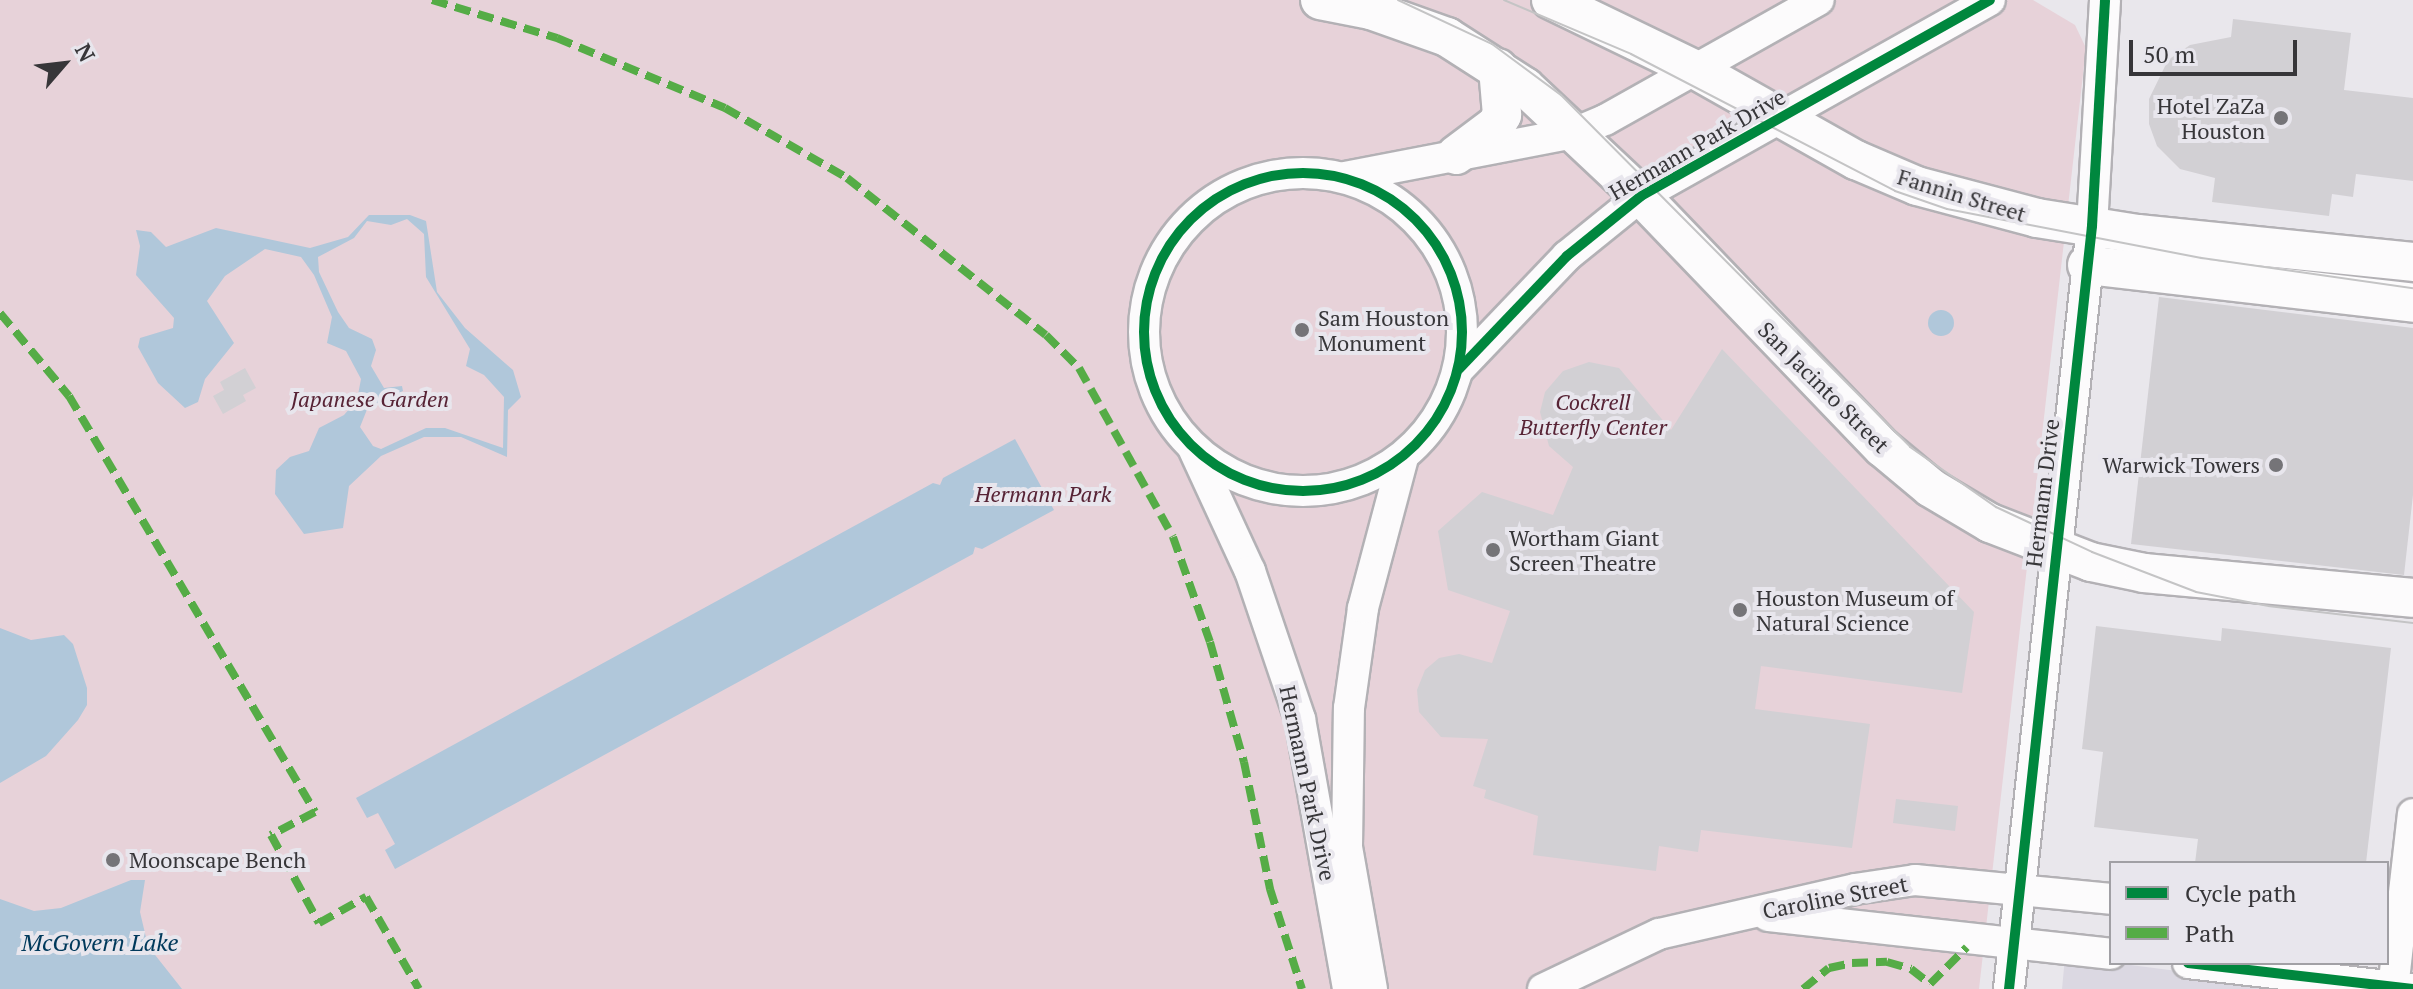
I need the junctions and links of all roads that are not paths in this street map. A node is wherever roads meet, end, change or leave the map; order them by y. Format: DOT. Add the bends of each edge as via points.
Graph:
graph roads {
  1 [pos="1320,0"];
  2 [pos="1551,0"];
  3 [pos="1819,0"];
  4 [pos="1990,0"];
  5 [pos="2105,0"];
  6 [pos="1498,68"];
  7 [pos="1696,70"];
  8 [pos="1781,119"];
  9 [pos="1574,133"];
  10 [pos="1456,155"];
  11 [pos="1345,177"];
  12 [pos="1641,196"];
  13 [pos="2092,226"];
  14 [pos="2413,262"];
  15 [pos="2087,265"];
  16 [pos="2413,303"];
  17 [pos="1459,369"];
  18 [pos="1194,450"];
  19 [pos="1403,458"];
  20 [pos="2056,550"];
  21 [pos="2413,598"];
  22 [pos="2413,814"];
  23 [pos="2020,889"];
  24 [pos="2109,899"];
  25 [pos="1750,913"];
  26 [pos="2400,933"];
  27 [pos="2014,943"];
  28 [pos="2109,954"];
  29 [pos="2205,965"];
  30 [pos="2400,988"];
  31 [pos="1348,989"];
  32 [pos="1372,989"];
  33 [pos="1543,989"];
  34 [pos="2009,989"];
  1 -- 6 [label="main road, San Jacinto Street" via="1371,10 1447,37"];
  2 -- 7 [label="main road, Fannin Street"];
  3 -- 7 [label="street"];
  4 -- 8 [label="street, Hermann Park Drive"];
  5 -- 13 [label="street, Hermann Drive"];
  6 -- 9 [label="main road, San Jacinto Street"];
  6 -- 10 [label="main road" via="1502,115"];
  7 -- 8 [label="main road, Fannin Street"];
  7 -- 9 [label="street"];
  8 -- 12 [label="street, Hermann Park Drive"];
  8 -- 13 [label="main road, Fannin Street" via="1917,186 2037,218"];
  9 -- 10 [label="street"];
  9 -- 12 [label="main road, San Jacinto Street"];
  10 -- 11 [label="street"];
  11 -- 17 [label="street" via="1384,194 1418,221 1442,253 1458,292 1463,330"];
  11 -- 18 [label="street" via="1303,172 1262,177 1223,192 1187,221 1160,258 1145,302 1143,348 1161,405"];
  12 -- 17 [label="street, Hermann Park Drive" via="1567,256"];
  12 -- 20 [label="main road, San Jacinto Street" via="1883,448 1931,488 1990,523"];
  13 -- 14 [label="main road, Fannin Street"];
  13 -- 15 [label="street, Hermann Drive"];
  15 -- 16 [label="main road"];
  15 -- 20 [label="street, Hermann Drive"];
  17 -- 19 [label="street" via="1438,418"];
  18 -- 19 [label="street" via="1215,467 1260,487 1310,493 1359,483"];
  18 -- 31 [label="street, Hermann Park Drive" via="1250,571 1300,719"];
  19 -- 32 [label="street, Hermann Park Drive" via="1363,608 1349,708 1347,847"];
  20 -- 21 [label="main road, San Jacinto Street" via="2144,573"];
  20 -- 23 [label="street, Hermann Drive"];
  22 -- 26 [label="street"];
  23 -- 24 [label="street, Caroline Street"];
  23 -- 25 [label="street, Caroline Street" via="1915,880"];
  23 -- 27 [label="street, Hermann Drive"];
  25 -- 27 [label="street, Caroline Street"];
  25 -- 33 [label="street, Caroline Street" via="1659,934"];
  26 -- 30 [label="street"];
  27 -- 28 [label="street, Caroline Street"];
  27 -- 34 [label="street, Hermann Drive"];
  29 -- 30 [label="street"];
}
